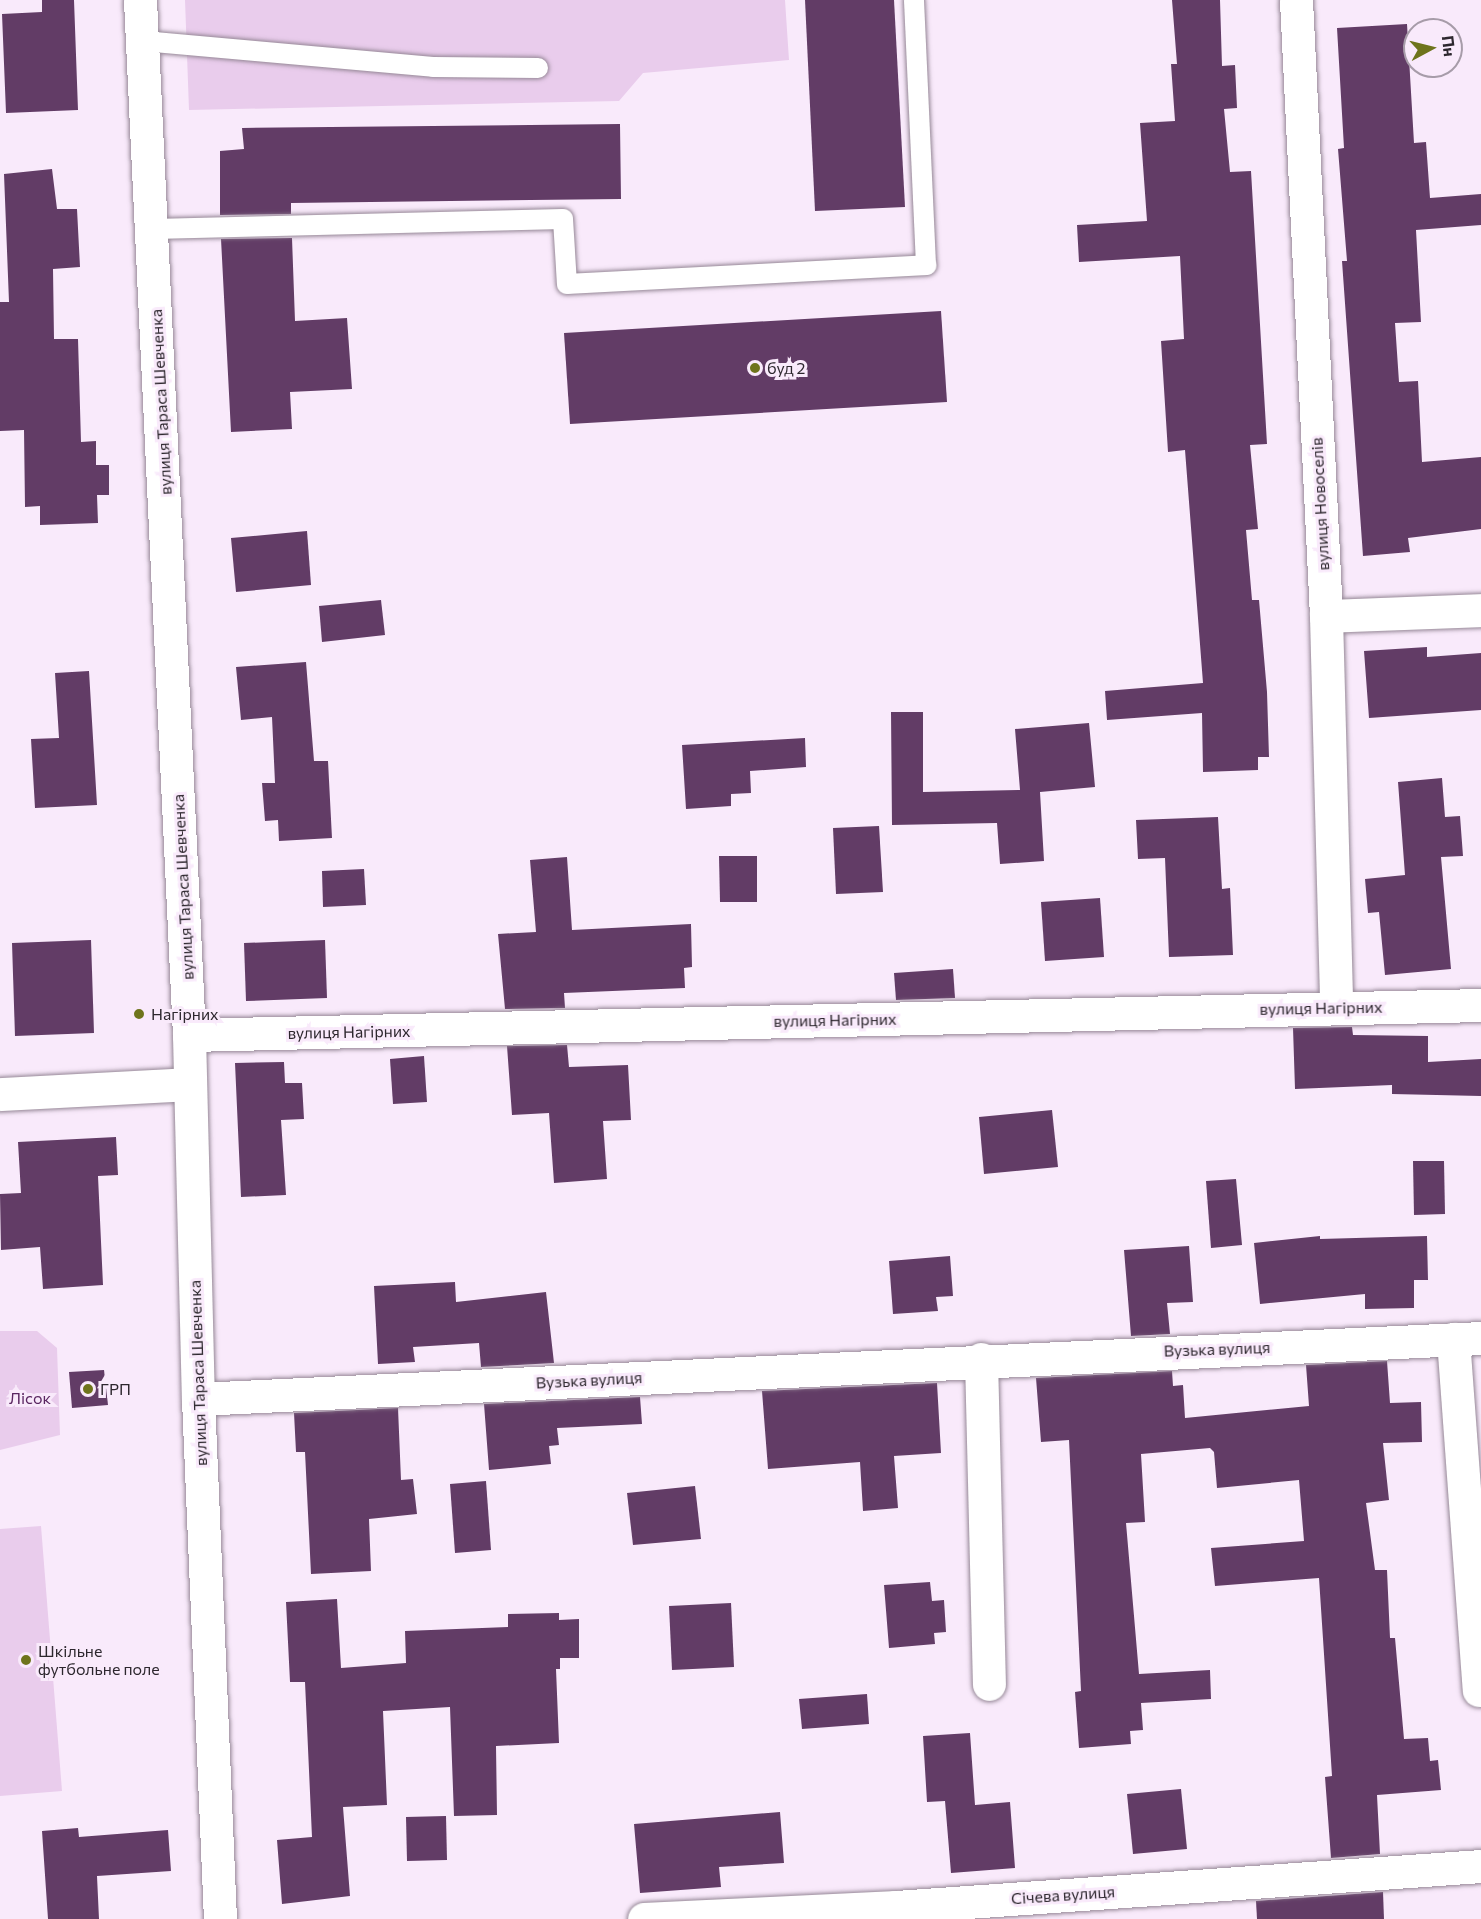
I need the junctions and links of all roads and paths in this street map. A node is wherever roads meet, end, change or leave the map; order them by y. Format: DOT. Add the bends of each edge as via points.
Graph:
graph roads {
  1 [pos="141,0"];
  2 [pos="914,0"];
  3 [pos="1296,0"];
  4 [pos="143,41"];
  5 [pos="537,68"];
  6 [pos="153,229"];
  7 [pos="1481,610"];
  8 [pos="1326,616"];
  9 [pos="1481,1005"];
  10 [pos="1336,1008"];
  11 [pos="189,1035"];
  12 [pos="189,1084"];
  13 [pos="0,1094"];
  14 [pos="1467,1339"];
  15 [pos="981,1359"];
  16 [pos="198,1399"];
  17 [pos="988,1684"];
  18 [pos="1479,1690"];
  19 [pos="1481,1866"];
  20 [pos="220,1919"];
  21 [pos="644,1919"];
  1 -- 4 [label="street, вулиця Тараса Шевченка"];
  2 -- 6 [label="lane" via="926,265 567,284 563,219"];
  3 -- 8 [label="street, вулиця Новоселів"];
  4 -- 5 [label="lane" via="434,67"];
  4 -- 6 [label="street, вулиця Тараса Шевченка"];
  6 -- 11 [label="street, вулиця Тараса Шевченка"];
  7 -- 8 [label="street"];
  8 -- 10 [label="street, вулиця Новоселів"];
  9 -- 10 [label="street, вулиця Нагірних"];
  10 -- 11 [label="street, вулиця Нагірних"];
  11 -- 12 [label="street, вулиця Тараса Шевченка"];
  12 -- 13 [label="street"];
  12 -- 16 [label="street, вулиця Тараса Шевченка"];
  14 -- 15 [label="street, Вузька вулиця"];
  14 -- 18 [label="street, Вузька вулиця"];
  15 -- 16 [label="street, Вузька вулиця"];
  15 -- 17 [label="street"];
  16 -- 20 [label="street, вулиця Тараса Шевченка"];
  19 -- 21 [label="street, Січева вулиця" via="896,1907"];
}
